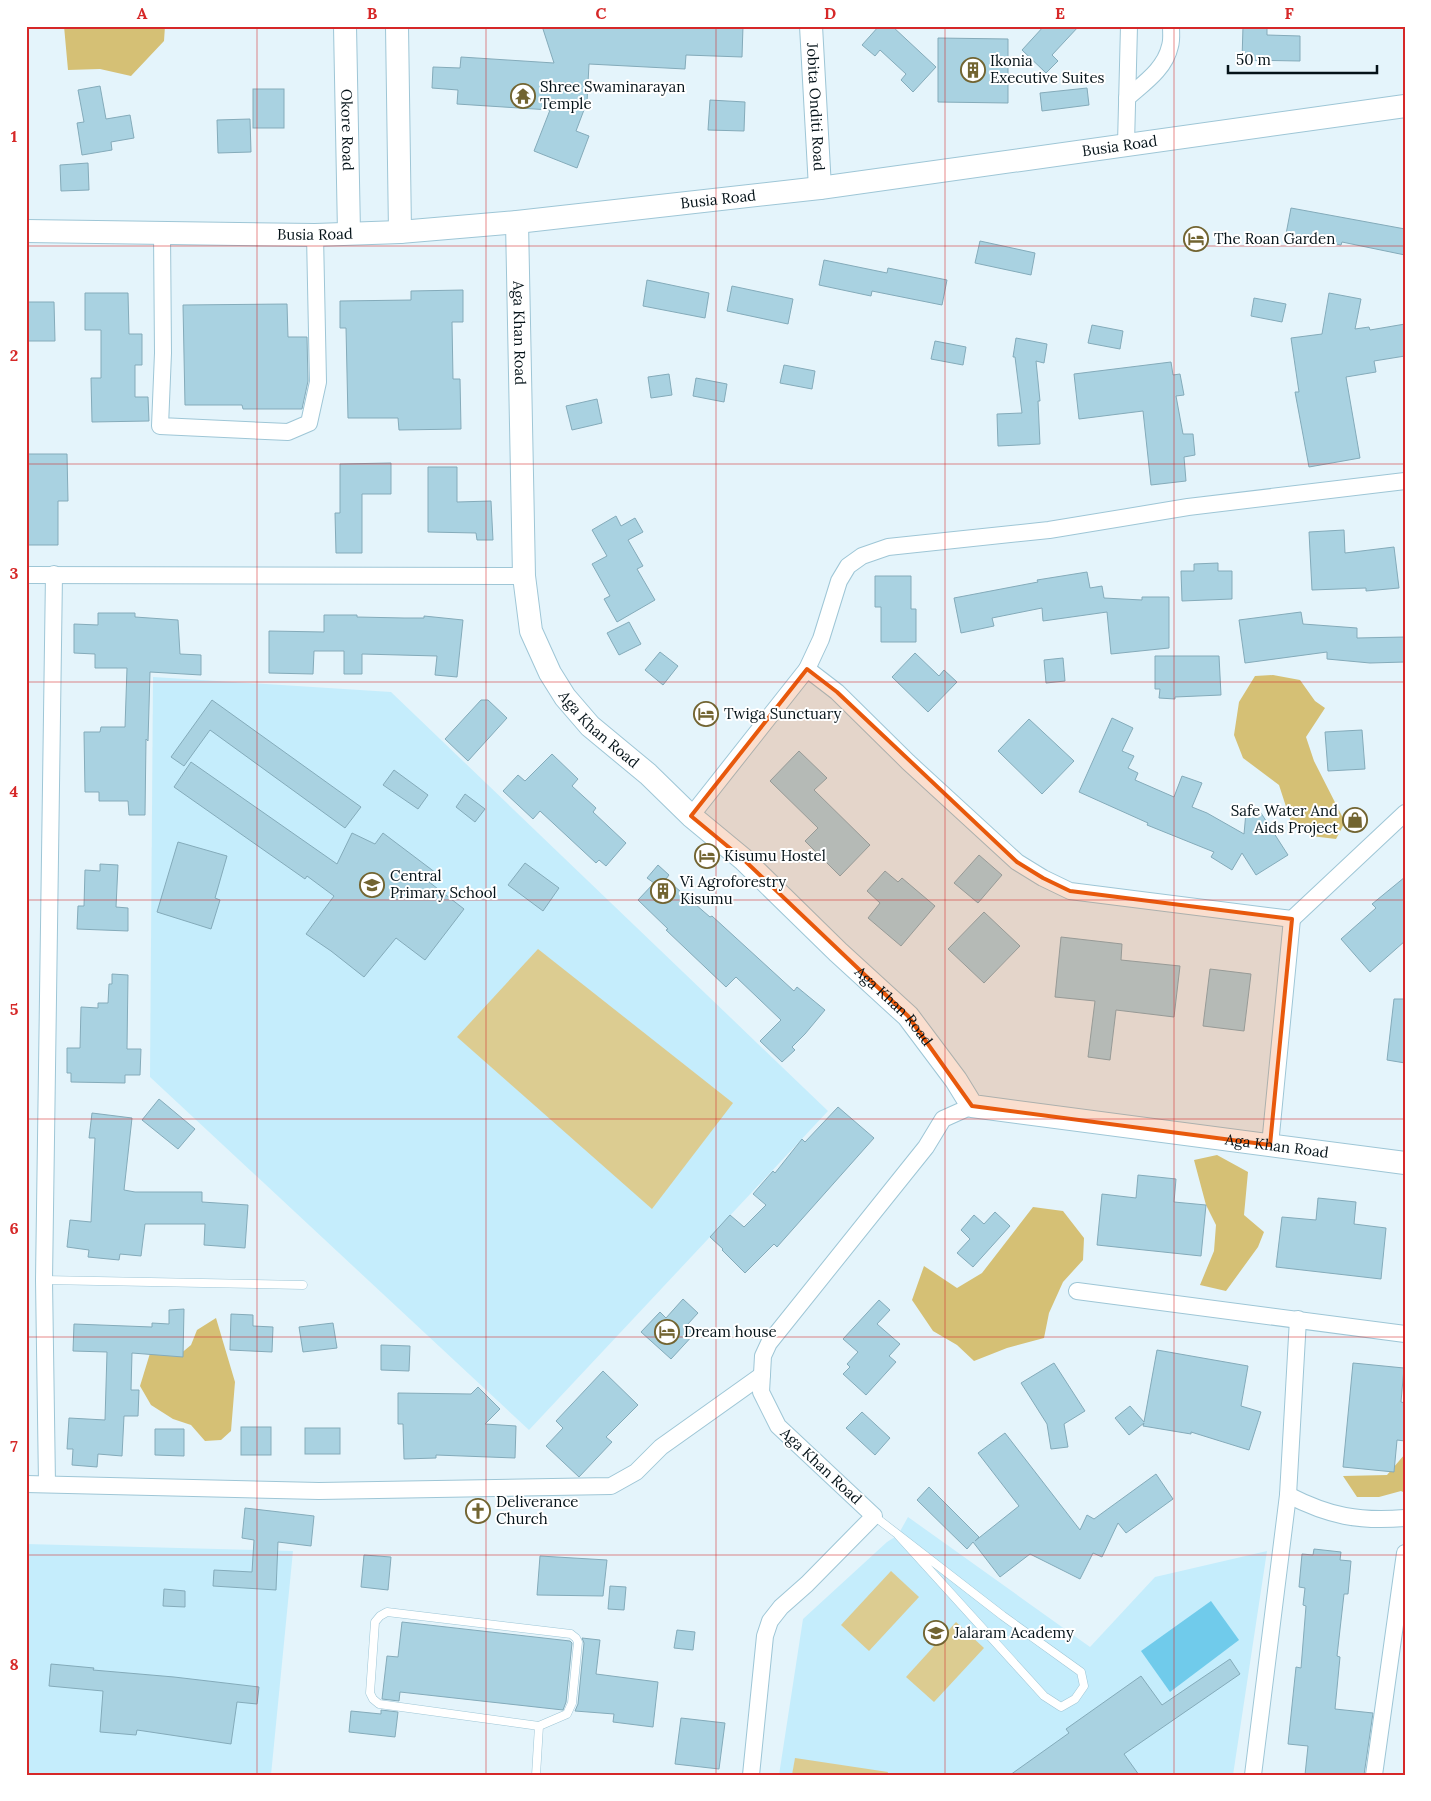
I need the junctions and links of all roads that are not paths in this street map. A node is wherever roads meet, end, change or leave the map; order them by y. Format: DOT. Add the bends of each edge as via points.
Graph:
graph roads {
  1 [pos="345,26"];
  2 [pos="397,26"];
  3 [pos="811,26"];
  4 [pos="1129,26"];
  5 [pos="1171,26"];
  6 [pos="1127,98"];
  7 [pos="1405,106"];
  8 [pos="1126,144"];
  9 [pos="820,188"];
  10 [pos="517,222"];
  11 [pos="26,230"];
  12 [pos="400,232"];
  13 [pos="162,233"];
  14 [pos="315,234"];
  15 [pos="348,234"];
  16 [pos="1405,480"];
  17 [pos="26,574"];
  18 [pos="54,574"];
  19 [pos="524,576"];
  20 [pos="807,670"];
  21 [pos="1405,813"];
  22 [pos="691,816"];
  23 [pos="1292,919"];
  24 [pos="972,1106"];
  25 [pos="1270,1146"];
  26 [pos="1405,1164"];
  27 [pos="44,1280"];
  28 [pos="303,1285"];
  29 [pos="1077,1291"];
  30 [pos="1298,1319"];
  31 [pos="1405,1334"];
  32 [pos="762,1375"];
  33 [pos="26,1484"];
  34 [pos="47,1484"];
  35 [pos="1288,1495"];
  36 [pos="874,1516"];
  37 [pos="1405,1518"];
  38 [pos="898,1535"];
  39 [pos="1405,1553"];
  40 [pos="539,1726"];
  41 [pos="536,1775"];
  42 [pos="750,1775"];
  43 [pos="1252,1775"];
  44 [pos="1374,1775"];
  1 -- 15 [label="street, Okore Road"];
  2 -- 12 [label="street"];
  3 -- 9 [label="street, Jobita Onditi Road"];
  4 -- 6 [label="street"];
  5 -- 6 [label="street" via="1171,45 1166,59 1154,75"];
  6 -- 8 [label="street"];
  7 -- 8 [label="street, Busia Road"];
  8 -- 9 [label="street, Busia Road"];
  9 -- 10 [label="street, Busia Road"];
  10 -- 12 [label="street, Busia Road"];
  10 -- 19 [label="street, Aga Khan Road"];
  11 -- 13 [label="street, Busia Road"];
  12 -- 15 [label="street, Busia Road"];
  13 -- 14 [label="street, Busia Road"];
  13 -- 14 [label="street" via="160,426 288,432 309,423 318,382"];
  14 -- 15 [label="street, Busia Road"];
  16 -- 20 [label="street" via="1188,507 1049,530 888,547 862,556 848,566 839,581 821,639"];
  17 -- 18 [label="street"];
  18 -- 19 [label="street"];
  18 -- 27 [label="street"];
  19 -- 22 [label="street, Aga Khan Road" via="531,631 565,697 590,726 648,774"];
  20 -- 22 [label="street"];
  20 -- 23 [label="street" via="837,692 1017,862 1061,887 1077,892"];
  21 -- 23 [label="street"];
  22 -- 24 [label="street, Aga Khan Road" via="743,859 908,1016"];
  23 -- 25 [label="street"];
  24 -- 25 [label="street, Aga Khan Road"];
  24 -- 32 [label="street, Aga Khan Road" via="943,1119 926,1147 769,1343 763,1356"];
  25 -- 26 [label="street, Aga Khan Road"];
  27 -- 28 [label="lane"];
  27 -- 34 [label="street"];
  29 -- 30 [label="street"];
  30 -- 31 [label="street"];
  30 -- 35 [label="street"];
  32 -- 34 [label="street" via="661,1446 636,1472 611,1486 318,1490"];
  32 -- 36 [label="street, Aga Khan Road" via="761,1392 778,1426"];
  33 -- 34 [label="street"];
  35 -- 37 [label="street" via="1330,1513 1355,1518"];
  35 -- 43 [label="street"];
  36 -- 38 [label="lane"];
  36 -- 42 [label="street" via="780,1607 770,1621 765,1636"];
  38 -- 38 [label="lane" via="1002,1616 1081,1672 1084,1686 1075,1699 1061,1707 1044,1696"];
  39 -- 44 [label="street"];
  40 -- 40 [label="lane" via="570,1710 578,1642 571,1634 387,1612 375,1622 370,1693 379,1704"];
  40 -- 41 [label="lane"];
}
